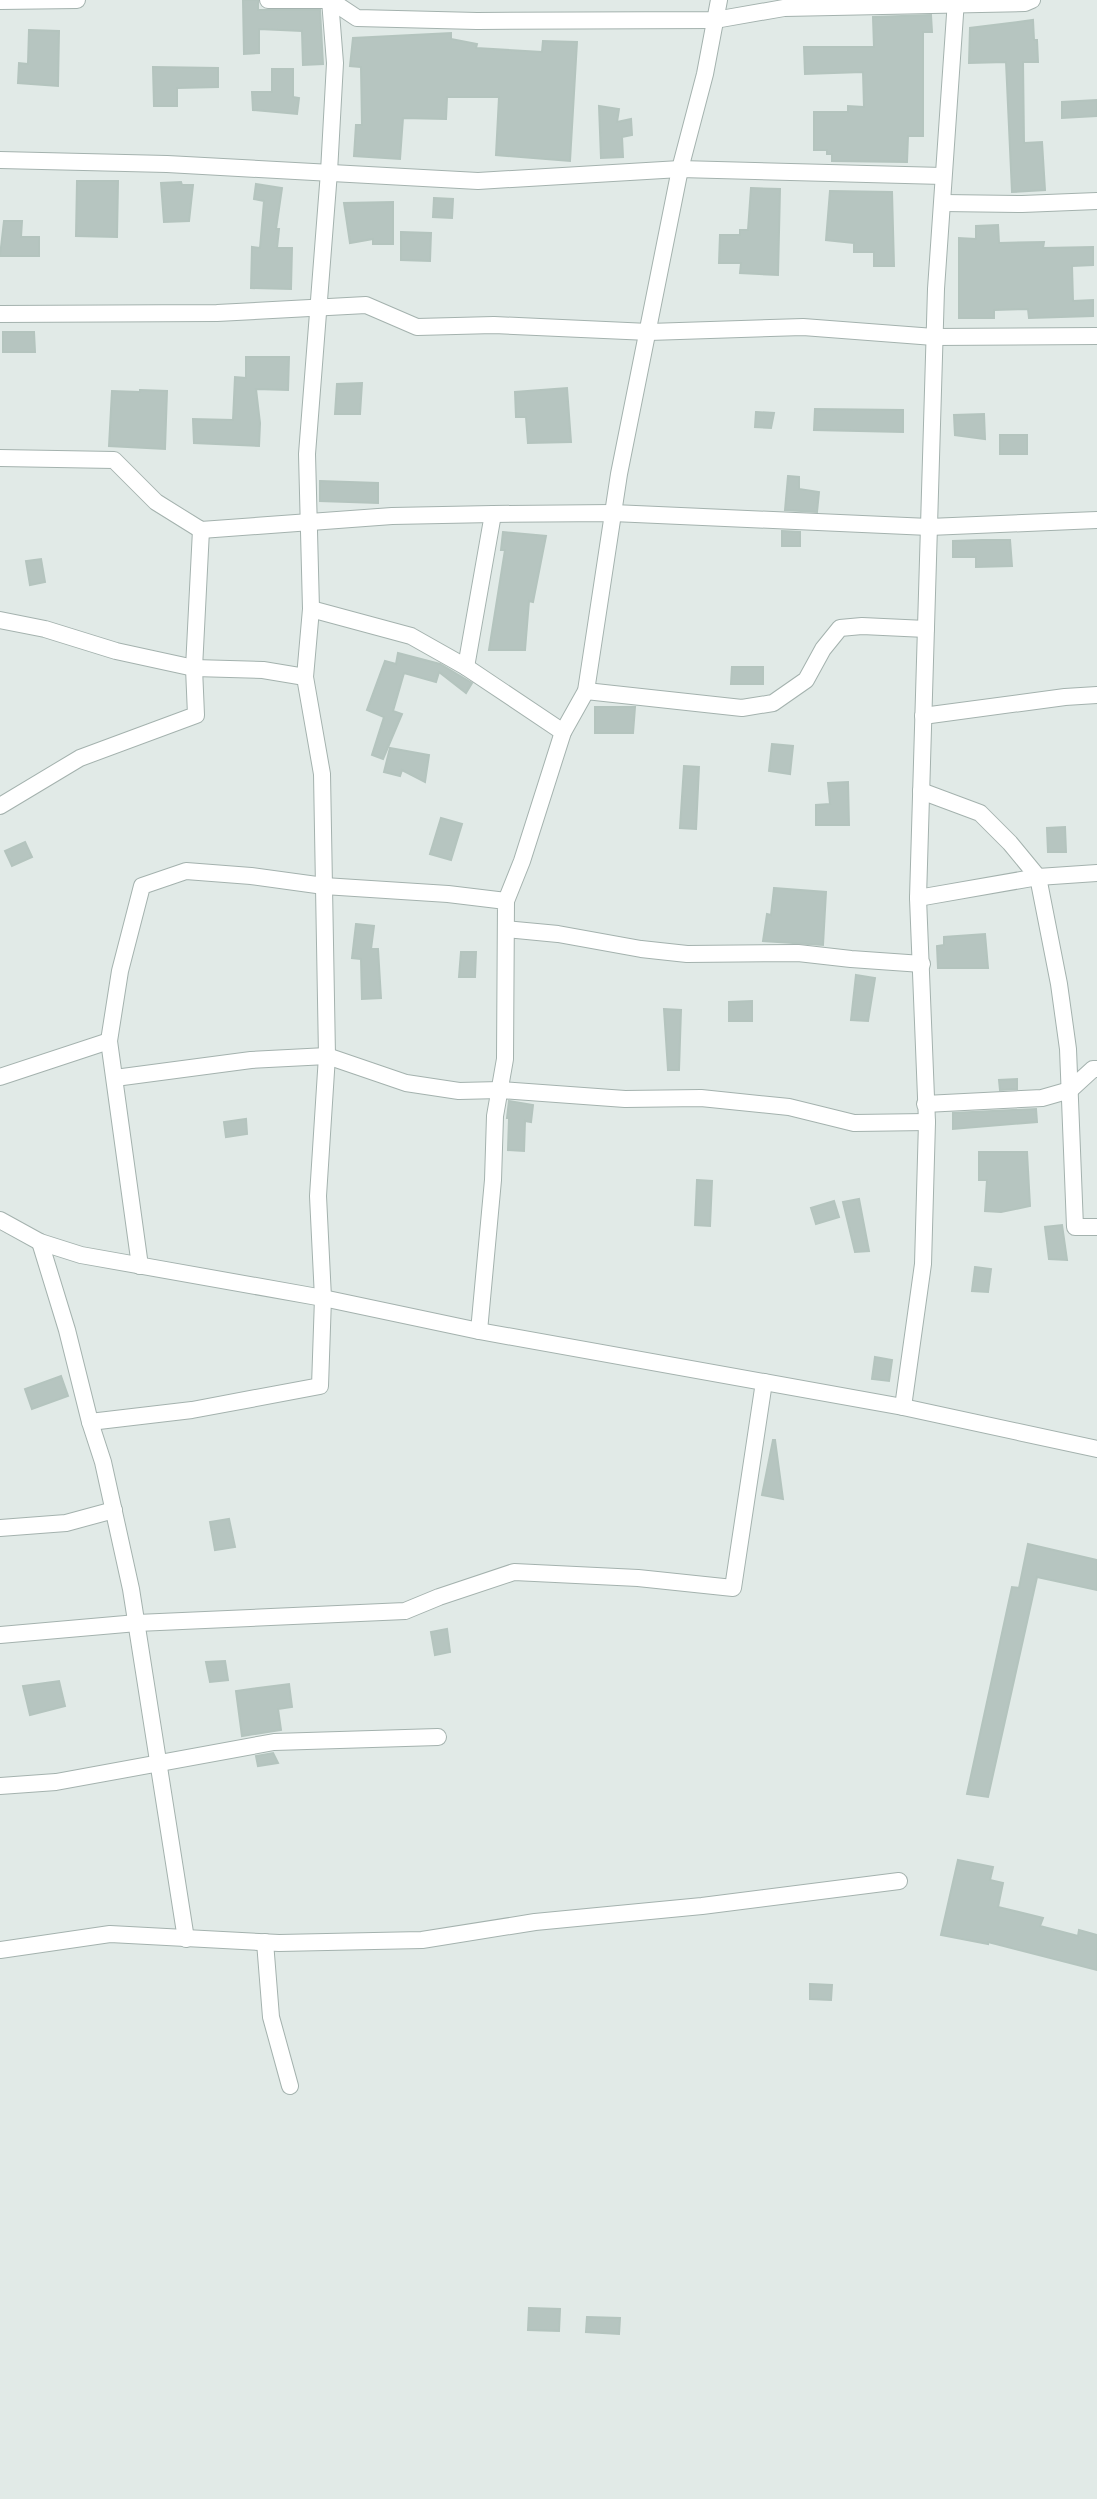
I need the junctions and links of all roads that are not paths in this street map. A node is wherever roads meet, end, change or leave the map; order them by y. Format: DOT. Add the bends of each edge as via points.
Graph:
graph roads {
  1 [pos="77,0"];
  2 [pos="268,0"];
  3 [pos="330,0"];
  4 [pos="719,0"];
  5 [pos="1032,0"];
  6 [pos="0,1"];
  7 [pos="955,2"];
  8 [pos="715,20"];
  9 [pos="0,160"];
  10 [pos="680,169"];
  11 [pos="329,172"];
  12 [pos="943,176"];
  13 [pos="1097,201"];
  14 [pos="943,203"];
  15 [pos="318,307"];
  16 [pos="0,314"];
  17 [pos="649,332"];
  18 [pos="1097,336"];
  19 [pos="934,337"];
  20 [pos="0,458"];
  21 [pos="613,513"];
  22 [pos="493,514"];
  23 [pos="1097,520"];
  24 [pos="307,522"];
  25 [pos="929,527"];
  26 [pos="201,530"];
  27 [pos="311,609"];
  28 [pos="0,620"];
  29 [pos="926,629"];
  30 [pos="466,667"];
  31 [pos="194,668"];
  32 [pos="305,677"];
  33 [pos="586,691"];
  34 [pos="1097,695"];
  35 [pos="923,716"];
  36 [pos="563,732"];
  37 [pos="921,791"];
  38 [pos="0,806"];
  39 [pos="1097,873"];
  40 [pos="1038,877"];
  41 [pos="324,886"];
  42 [pos="918,898"];
  43 [pos="506,901"];
  44 [pos="506,929"];
  45 [pos="922,964"];
  46 [pos="108,1041"];
  47 [pos="327,1056"];
  48 [pos="1097,1069"];
  49 [pos="0,1077"];
  50 [pos="115,1078"];
  51 [pos="500,1090"];
  52 [pos="1070,1090"];
  53 [pos="925,1104"];
  54 [pos="927,1122"];
  55 [pos="0,1220"];
  56 [pos="1097,1227"];
  57 [pos="40,1242"];
  58 [pos="140,1266"];
  59 [pos="323,1298"];
  60 [pos="479,1331"];
  61 [pos="764,1382"];
  62 [pos="904,1407"];
  63 [pos="90,1422"];
  64 [pos="1097,1449"];
  65 [pos="114,1510"];
  66 [pos="0,1528"];
  67 [pos="137,1623"];
  68 [pos="0,1635"];
  69 [pos="438,1737"];
  70 [pos="160,1763"];
  71 [pos="0,1786"];
  72 [pos="899,1881"];
  73 [pos="186,1939"];
  74 [pos="265,1942"];
  75 [pos="0,1950"];
  76 [pos="290,2086"];
  1 -- 6 [label="street"];
  2 -- 3 [label="street"];
  3 -- 8 [label="street" via="357,18"];
  3 -- 11 [label="street" via="335,63"];
  4 -- 8 [label="street"];
  5 -- 7 [label="street"];
  7 -- 8 [label="street" via="784,8"];
  7 -- 12 [label="street"];
  8 -- 10 [label="street"];
  9 -- 11 [label="street"];
  10 -- 11 [label="street" via="478,181"];
  10 -- 12 [label="street"];
  10 -- 17 [label="street"];
  11 -- 15 [label="street"];
  12 -- 14 [label="street"];
  13 -- 14 [label="street"];
  14 -- 19 [label="street"];
  15 -- 16 [label="street" via="217,313"];
  15 -- 17 [label="street" via="366,305 417,327 494,325"];
  15 -- 24 [label="street"];
  17 -- 19 [label="street" via="803,327"];
  17 -- 21 [label="street"];
  18 -- 19 [label="street"];
  19 -- 25 [label="street"];
  20 -- 26 [label="street" via="114,460 156,502"];
  21 -- 22 [label="street"];
  21 -- 25 [label="street"];
  21 -- 33 [label="street"];
  22 -- 24 [label="street"];
  22 -- 30 [label="street"];
  23 -- 25 [label="street"];
  24 -- 26 [label="street"];
  24 -- 27 [label="street"];
  25 -- 29 [label="street"];
  26 -- 31 [label="street"];
  27 -- 30 [label="street" via="411,636"];
  27 -- 32 [label="street"];
  28 -- 31 [label="street"];
  29 -- 33 [label="street" via="840,628 806,680 773,703 742,708"];
  29 -- 35 [label="street"];
  30 -- 36 [label="street"];
  31 -- 32 [label="street" via="263,670"];
  31 -- 38 [label="street" via="197,715 80,758"];
  32 -- 41 [label="street" via="322,774"];
  33 -- 36 [label="street"];
  34 -- 35 [label="street"];
  35 -- 37 [label="street"];
  36 -- 43 [label="street"];
  37 -- 40 [label="street" via="980,813"];
  37 -- 42 [label="street"];
  39 -- 40 [label="street"];
  40 -- 42 [label="street"];
  40 -- 52 [label="street" via="1059,984"];
  41 -- 43 [label="street"];
  41 -- 46 [label="street" via="186,871 142,886"];
  41 -- 47 [label="street"];
  42 -- 45 [label="street"];
  43 -- 44 [label="street"];
  44 -- 45 [label="street" via="687,954 798,953"];
  44 -- 51 [label="street" via="505,1059"];
  45 -- 53 [label="street"];
  46 -- 49 [label="street"];
  46 -- 50 [label="street"];
  47 -- 50 [label="street" via="251,1060"];
  47 -- 51 [label="street" via="406,1083 459,1091"];
  47 -- 59 [label="street" via="318,1196"];
  48 -- 52 [label="street"];
  50 -- 58 [label="street"];
  51 -- 54 [label="street" via="625,1099 701,1098 789,1107 854,1124"];
  51 -- 60 [label="street"];
  52 -- 53 [label="street" via="1042,1098"];
  52 -- 56 [label="street" via="1075,1227"];
  53 -- 54 [label="street"];
  54 -- 62 [label="street" via="923,1264"];
  55 -- 57 [label="street"];
  57 -- 58 [label="street"];
  57 -- 63 [label="street"];
  58 -- 59 [label="street"];
  59 -- 60 [label="street"];
  59 -- 63 [label="street" via="320,1386 192,1410"];
  60 -- 61 [label="street"];
  61 -- 62 [label="street"];
  61 -- 67 [label="street" via="733,1588 514,1572 405,1611"];
  62 -- 64 [label="street"];
  63 -- 65 [label="street"];
  65 -- 66 [label="street" via="66,1523"];
  65 -- 67 [label="street"];
  67 -- 68 [label="street"];
  67 -- 70 [label="street"];
  69 -- 70 [label="street" via="274,1742"];
  70 -- 71 [label="street" via="56,1782"];
  70 -- 73 [label="street"];
  72 -- 74 [label="street" via="535,1922 422,1940"];
  73 -- 74 [label="street"];
  73 -- 75 [label="street" via="110,1934"];
  74 -- 76 [label="street" via="271,2017"];
}
